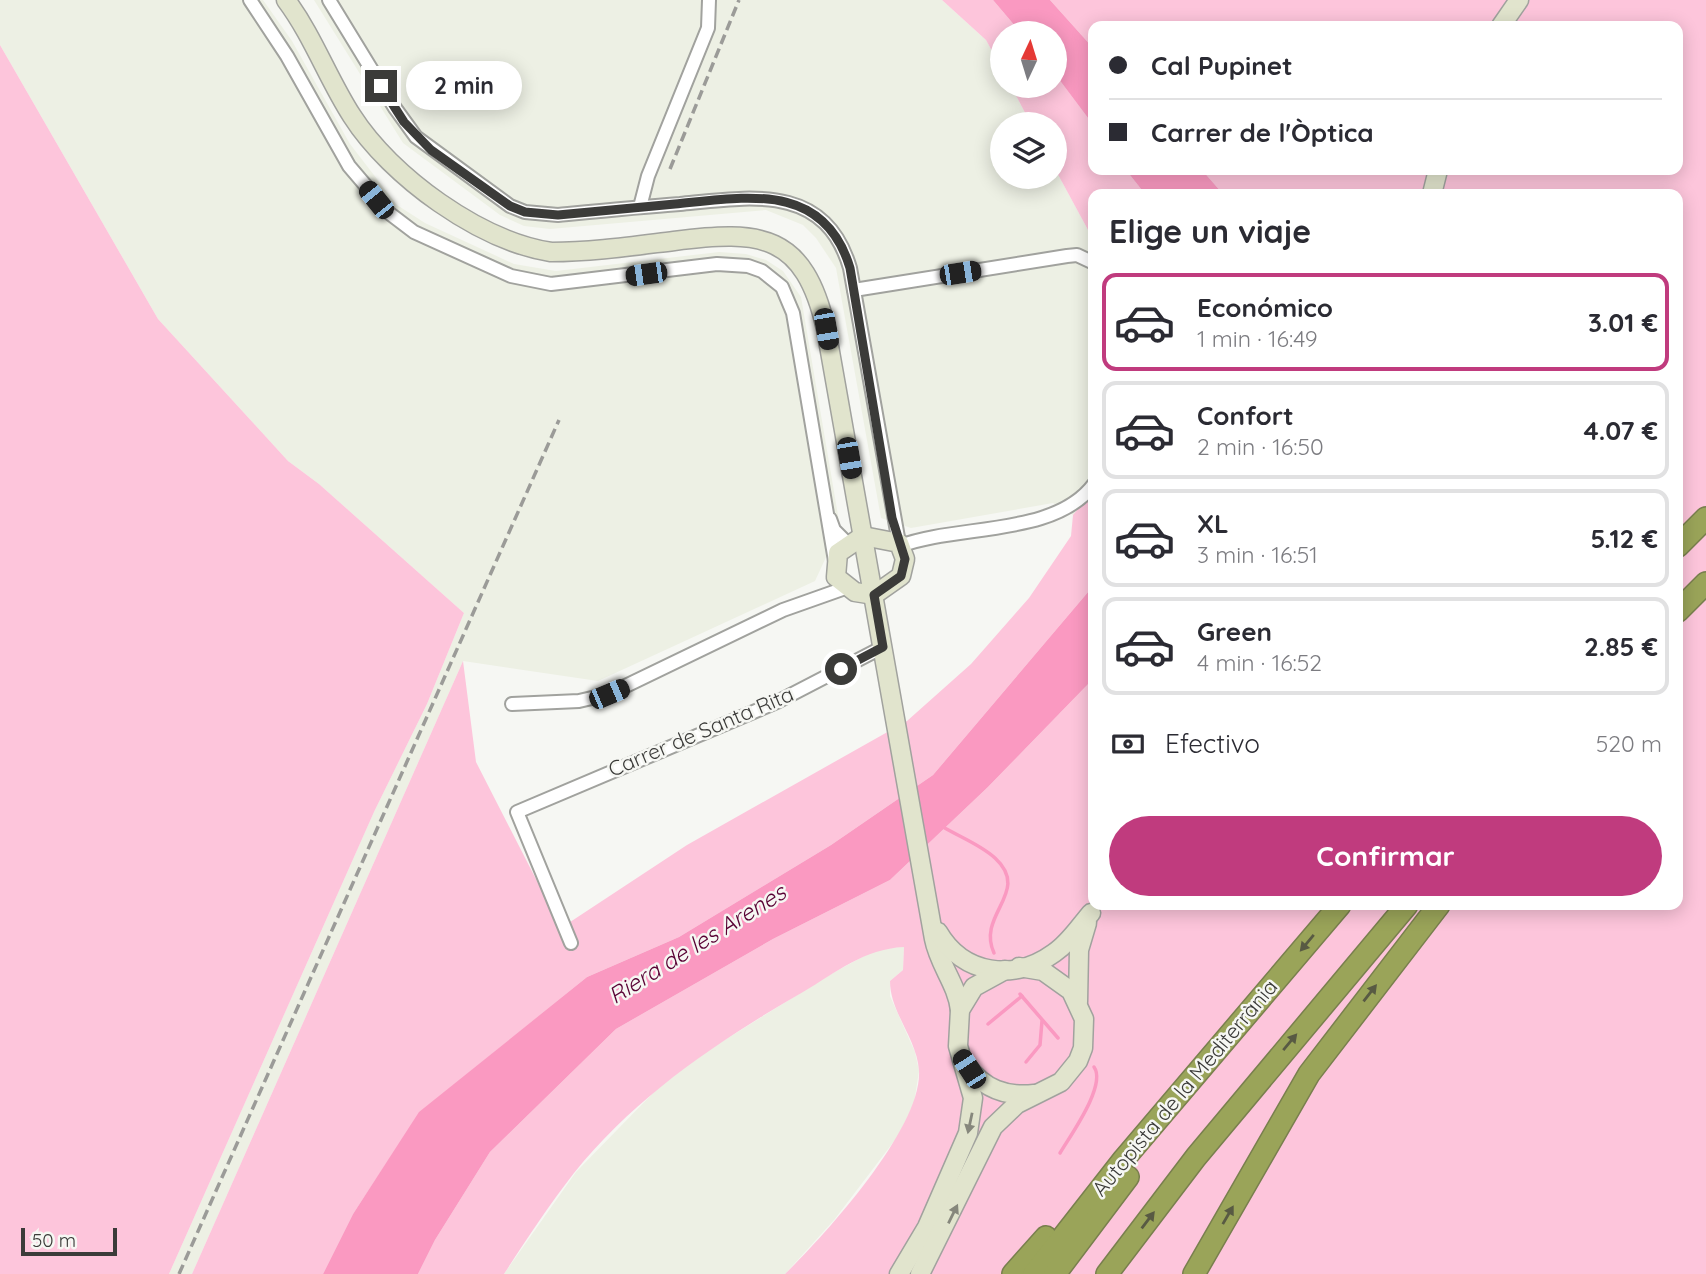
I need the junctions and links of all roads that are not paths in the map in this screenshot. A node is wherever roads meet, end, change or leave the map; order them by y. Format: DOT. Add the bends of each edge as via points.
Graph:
graph roads {
  1 [pos="250,0"];
  2 [pos="286,0"];
  3 [pos="329,0"];
  4 [pos="709,0"];
  5 [pos="1520,0"];
  6 [pos="1505,21"];
  7 [pos="640,207"];
  8 [pos="1088,261"];
  9 [pos="854,290"];
  10 [pos="1088,489"];
  11 [pos="827,512"];
  12 [pos="892,518"];
  13 [pos="1706,518"];
  14 [pos="864,540"];
  15 [pos="1683,541"];
  16 [pos="899,545"];
  17 [pos="839,575"];
  18 [pos="1706,583"];
  19 [pos="874,595"];
  20 [pos="1683,606"];
  21 [pos="883,647"];
  22 [pos="512,704"];
  23 [pos="1092,910"];
  24 [pos="1093,910"];
  25 [pos="1336,910"];
  26 [pos="1403,910"];
  27 [pos="1435,910"];
  28 [pos="930,916"];
  29 [pos="571,943"];
  30 [pos="1012,969"];
  31 [pos="1078,1002"];
  32 [pos="960,1010"];
  33 [pos="962,1057"];
  34 [pos="1037,1094"];
  35 [pos="1168,1109"];
  36 [pos="1148,1131"];
  37 [pos="899,1274"];
  38 [pos="920,1274"];
  39 [pos="1013,1274"];
  40 [pos="1034,1274"];
  41 [pos="1055,1274"];
  42 [pos="1107,1274"];
  43 [pos="1194,1274"];
  1 -- 11 [label="street" via="349,166 389,213 422,236 530,282 574,283 733,263 773,278 789,298 793,313"];
  2 -- 14 [label="street" via="376,149 431,194 490,233 530,249 563,252 745,236 769,242 791,255 812,283 822,311"];
  3 -- 7 [label="street" via="416,137 496,197 540,215"];
  4 -- 7 [label="street" via="708,28 648,176"];
  5 -- 6 [label="street"];
  7 -- 9 [label="street" via="750,197 789,202 816,216 838,238"];
  8 -- 9 [label="street" via="1067,256"];
  9 -- 12 [label="street"];
  10 -- 16 [label="street" via="1046,517"];
  11 -- 14 [label="street" via="834,530"];
  11 -- 17 [label="street"];
  12 -- 14 [label="street"];
  12 -- 16 [label="street"];
  13 -- 15 [label="highway"];
  14 -- 16 [label="street"];
  14 -- 17 [label="street" via="838,553"];
  14 -- 19 [label="street"];
  16 -- 19 [label="street" via="905,559 901,576"];
  17 -- 19 [label="street" via="864,595"];
  17 -- 22 [label="street" via="819,596 609,694 579,701"];
  18 -- 20 [label="highway"];
  19 -- 21 [label="street"];
  21 -- 28 [label="street"];
  21 -- 29 [label="street, Carrer de Santa Rita" via="776,702 517,812"];
  23 -- 30 [label="street" via="1053,954"];
  24 -- 31 [label="street" via="1079,950"];
  25 -- 35 [label="highway, Autopista de la Mediterrània, one-way"];
  42 -- 26 [label="highway, one-way" via="1196,1157"];
  43 -- 27 [label="highway, one-way" via="1309,1073"];
  28 -- 30 [label="street" via="955,956 980,968"];
  28 -- 32 [label="street" via="936,948"];
  30 -- 31 [label="street" via="1053,976"];
  30 -- 32 [label="street" via="974,988"];
  31 -- 34 [label="street" via="1085,1036 1078,1061 1061,1082"];
  32 -- 33 [label="street" via="957,1035"];
  33 -- 34 [label="street" via="990,1088 1010,1095"];
  33 -- 37 [label="street, one-way" via="973,1098 968,1133 927,1227"];
  38 -- 34 [label="street, one-way" via="993,1127 1008,1110"];
  35 -- 36 [label="highway, Autopista de la Mediterrània"];
  35 -- 41 [label="highway" via="1138,1164"];
  36 -- 39 [label="highway" via="1116,1149"];
  36 -- 40 [label="highway, Autopista de la Mediterrània"];
}
